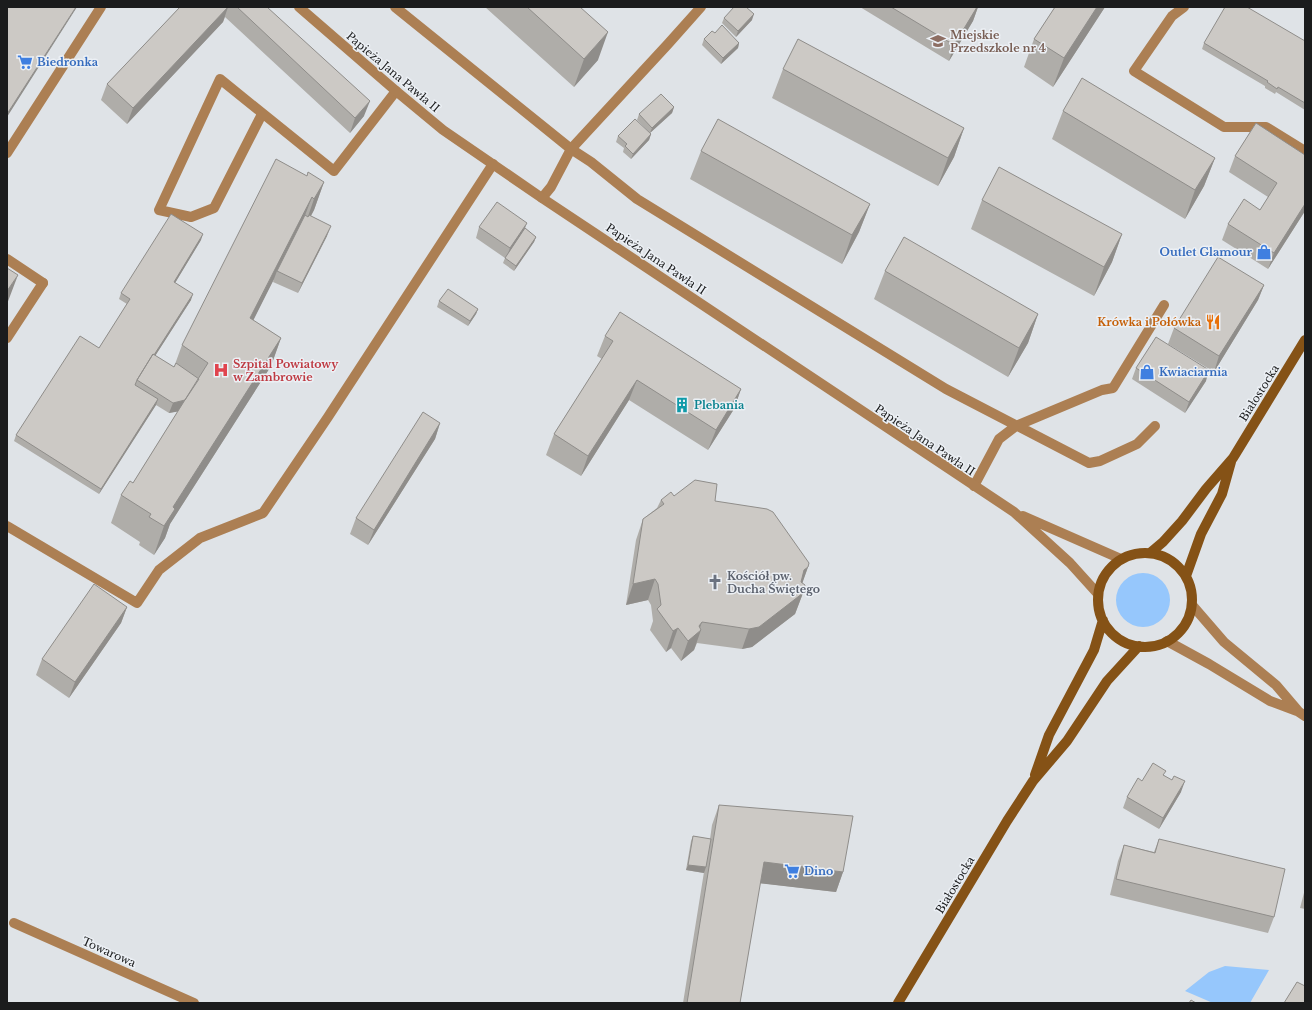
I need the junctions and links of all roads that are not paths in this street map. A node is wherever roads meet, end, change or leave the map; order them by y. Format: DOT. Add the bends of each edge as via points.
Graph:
graph roads {
  1 [pos="101,7"];
  2 [pos="299,7"];
  3 [pos="700,7"];
  4 [pos="1184,7"];
  5 [pos="394,8"];
  6 [pos="396,91"];
  7 [pos="262,114"];
  8 [pos="571,149"];
  9 [pos="1305,151"];
  10 [pos="7,153"];
  11 [pos="493,164"];
  12 [pos="542,198"];
  13 [pos="7,259"];
  14 [pos="1164,305"];
  15 [pos="7,338"];
  16 [pos="1305,340"];
  17 [pos="1016,426"];
  18 [pos="1155,426"];
  19 [pos="1233,458"];
  20 [pos="974,486"];
  21 [pos="1014,512"];
  22 [pos="7,526"];
  23 [pos="1150,553"];
  24 [pos="1121,559"];
  25 [pos="1186,576"];
  26 [pos="1098,594"];
  27 [pos="1192,605"];
  28 [pos="1103,620"];
  29 [pos="1167,641"];
  30 [pos="1139,646"];
  31 [pos="1302,714"];
  32 [pos="1033,781"];
  33 [pos="14,923"];
  34 [pos="194,1003"];
  35 [pos="898,1003"];
  1 -- 10 [label="street"];
  2 -- 6 [label="street, Papieża Jana Pawła II"];
  3 -- 8 [label="street"];
  4 -- 9 [label="street" via="1172,16 1134,71 1224,127 1266,127"];
  5 -- 8 [label="street"];
  6 -- 7 [label="street" via="334,172"];
  6 -- 11 [label="street, Papieża Jana Pawła II" via="443,130"];
  7 -- 7 [label="street" via="220,79 159,210 191,217 214,208"];
  8 -- 12 [label="street" via="551,187"];
  8 -- 17 [label="street" via="637,199 946,389"];
  11 -- 12 [label="street, Papieża Jana Pawła II"];
  11 -- 22 [label="street" via="263,513 200,538 159,570 137,603"];
  12 -- 20 [label="street, Papieża Jana Pawła II"];
  13 -- 15 [label="street" via="43,283"];
  14 -- 17 [label="street" via="1113,388 1102,390"];
  16 -- 19 [label="main road, Białostocka"];
  17 -- 18 [label="street" via="1089,463 1100,461 1137,444"];
  17 -- 20 [label="street" via="999,439"];
  19 -- 23 [label="main road, Białostocka" via="1177,526"];
  19 -- 25 [label="main road, Białostocka" via="1222,494 1201,534"];
  20 -- 21 [label="street, Papieża Jana Pawła II"];
  21 -- 24 [label="street, Papieża Jana Pawła II"];
  21 -- 26 [label="street, Papieża Jana Pawła II" via="1070,563"];
  23 -- 24 [label="main road" via="1135,553"];
  23 -- 25 [label="main road" via="1164,556 1177,565"];
  24 -- 26 [label="main road" via="1110,568 1102,580"];
  25 -- 27 [label="main road" via="1192,590"];
  26 -- 28 [label="main road"];
  27 -- 29 [label="main road" via="1188,619 1179,632"];
  27 -- 31 [label="street" via="1224,642 1276,685"];
  28 -- 30 [label="main road" via="1112,633 1124,642"];
  28 -- 32 [label="main road, Białostocka" via="1094,650 1049,735"];
  29 -- 30 [label="main road" via="1154,646"];
  29 -- 31 [label="street" via="1270,701"];
  30 -- 32 [label="main road, Białostocka" via="1107,681 1067,741"];
  32 -- 35 [label="main road, Białostocka"];
  33 -- 34 [label="street, Towarowa"];
}
